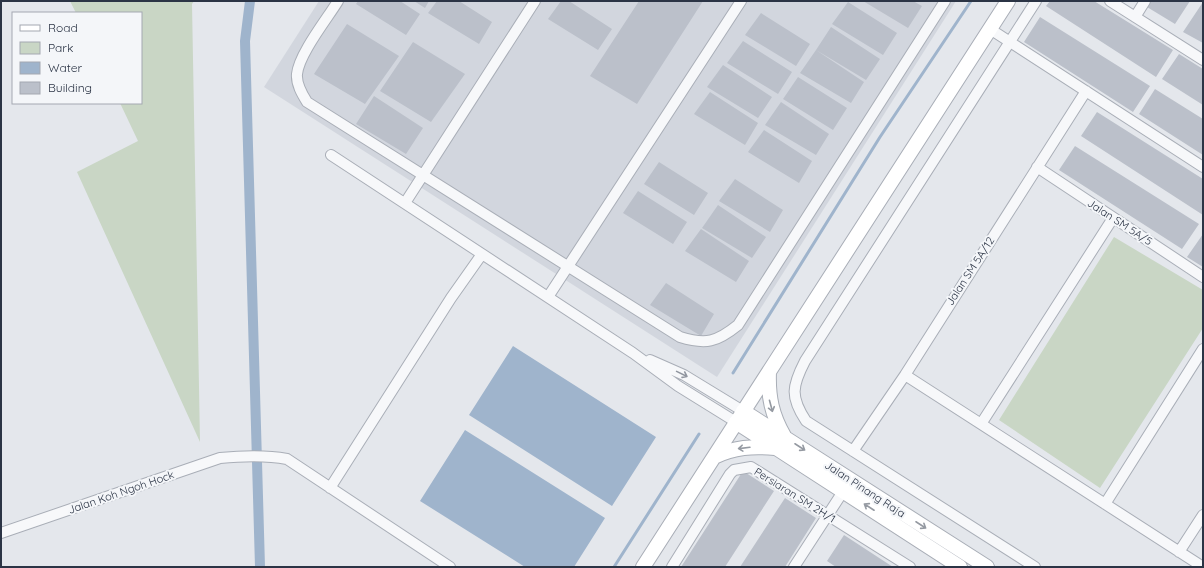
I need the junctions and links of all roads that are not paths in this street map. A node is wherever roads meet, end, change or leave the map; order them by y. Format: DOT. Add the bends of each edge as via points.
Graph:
graph roads {
  1 [pos="338,1"];
  2 [pos="535,1"];
  3 [pos="740,1"];
  4 [pos="945,1"];
  5 [pos="1008,1"];
  6 [pos="1036,1"];
  7 [pos="1110,1"];
  8 [pos="1145,1"];
  9 [pos="1135,17"];
  10 [pos="990,29"];
  11 [pos="1010,42"];
  12 [pos="1203,60"];
  13 [pos="1086,91"];
  14 [pos="331,155"];
  15 [pos="1037,167"];
  16 [pos="1203,167"];
  17 [pos="423,175"];
  18 [pos="405,203"];
  19 [pos="1113,218"];
  20 [pos="482,254"];
  21 [pos="569,266"];
  22 [pos="1203,276"];
  23 [pos="548,297"];
  24 [pos="1203,349"];
  25 [pos="768,372"];
  26 [pos="905,375"];
  27 [pos="740,416"];
  28 [pos="981,424"];
  29 [pos="781,443"];
  30 [pos="853,451"];
  31 [pos="713,458"];
  32 [pos="330,488"];
  33 [pos="844,490"];
  34 [pos="1105,504"];
  35 [pos="828,515"];
  36 [pos="1203,515"];
  37 [pos="1,533"];
  38 [pos="1180,552"];
  39 [pos="450,567"];
  40 [pos="643,567"];
  41 [pos="672,567"];
  42 [pos="794,567"];
  43 [pos="910,567"];
  44 [pos="960,567"];
  45 [pos="987,567"];
  46 [pos="1035,567"];
  47 [pos="1203,567"];
  1 -- 17 [label="street" via="303,56 297,74 299,89 307,102"];
  2 -- 17 [label="street"];
  3 -- 21 [label="street"];
  4 -- 21 [label="street" via="738,325 724,336 709,342 680,337"];
  5 -- 10 [label="street"];
  6 -- 11 [label="street"];
  7 -- 9 [label="street"];
  8 -- 9 [label="street"];
  9 -- 12 [label="street"];
  10 -- 11 [label="street"];
  10 -- 25 [label="street"];
  11 -- 13 [label="street"];
  11 -- 30 [label="street" via="797,376 794,390 796,407 806,421"];
  13 -- 15 [label="street, Jalan SM 5A/12"];
  13 -- 16 [label="street"];
  14 -- 18 [label="street"];
  15 -- 19 [label="street, Jalan SM 5A/5"];
  15 -- 26 [label="street, Jalan SM 5A/12"];
  17 -- 18 [label="street"];
  17 -- 21 [label="street"];
  18 -- 20 [label="street"];
  19 -- 22 [label="street, Jalan SM 5A/5"];
  19 -- 28 [label="street"];
  20 -- 23 [label="street"];
  20 -- 32 [label="street" via="451,298"];
  21 -- 23 [label="street"];
  23 -- 27 [label="street" via="633,353 684,375"];
  24 -- 34 [label="street"];
  25 -- 27 [label="street"];
  25 -- 29 [label="street, one-way" via="770,403"];
  26 -- 28 [label="street"];
  26 -- 30 [label="street, Jalan SM 5A/12"];
  27 -- 29 [label="street, Jalan Pinang Raja"];
  27 -- 31 [label="street"];
  28 -- 34 [label="street"];
  29 -- 31 [label="street, one-way" via="728,450"];
  29 -- 33 [label="street"];
  29 -- 45 [label="street, Jalan Pinang Raja, one-way"];
  30 -- 46 [label="street"];
  31 -- 40 [label="street"];
  32 -- 37 [label="street, Jalan Koh Ngoh Hock" via="287,459 242,456 220,458"];
  32 -- 39 [label="street, Jalan Koh Ngoh Hock"];
  33 -- 35 [label="street"];
  44 -- 33 [label="street, one-way"];
  34 -- 38 [label="street"];
  35 -- 41 [label="street, Persiaran SM 2H/1" via="756,469 751,467 734,470"];
  35 -- 42 [label="street"];
  35 -- 43 [label="street, Persiaran SM 2H/1"];
  36 -- 38 [label="street"];
  38 -- 47 [label="street"];
}
